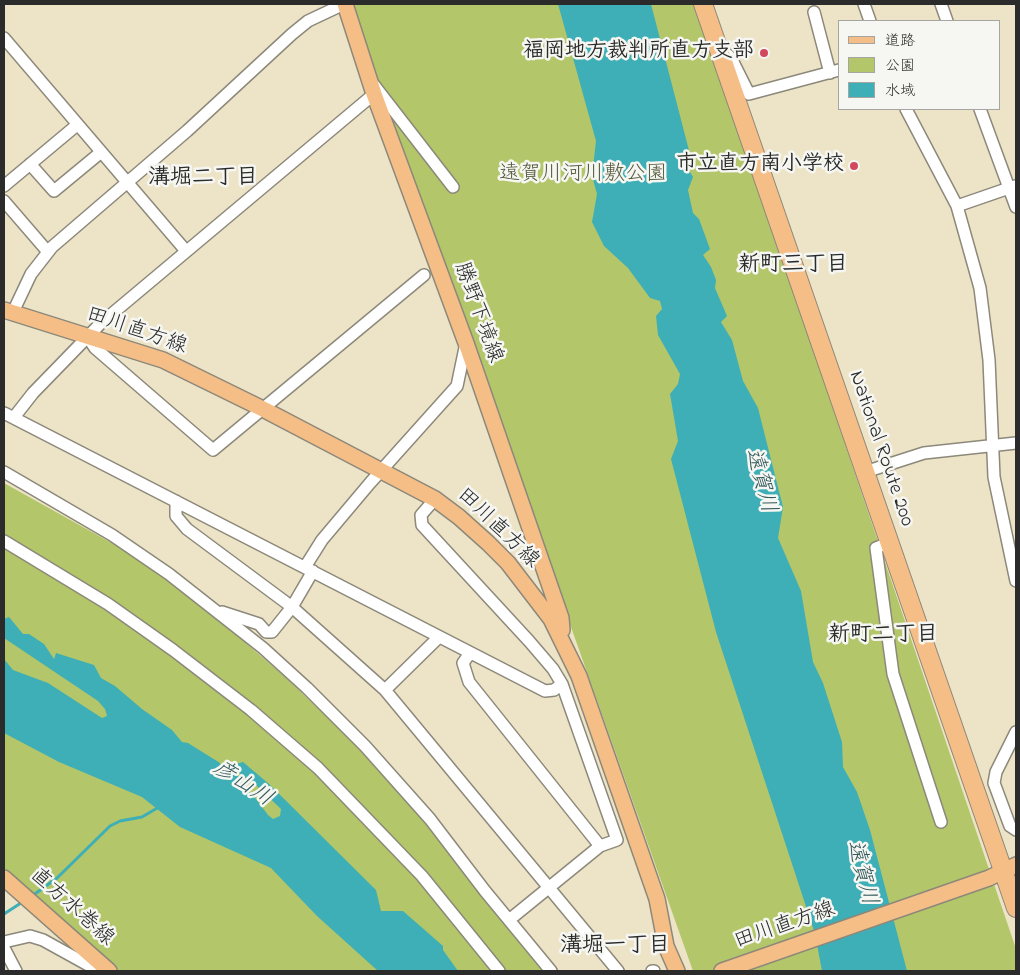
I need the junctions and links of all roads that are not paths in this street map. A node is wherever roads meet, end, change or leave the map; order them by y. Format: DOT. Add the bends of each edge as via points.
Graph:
graph roads {
  1 [pos="344,4"];
  2 [pos="703,4"];
  3 [pos="864,4"];
  4 [pos="941,4"];
  5 [pos="814,12"];
  6 [pos="870,20"];
  7 [pos="947,20"];
  8 [pos="4,38"];
  9 [pos="719,52"];
  10 [pos="834,71"];
  11 [pos="372,87"];
  12 [pos="907,110"];
  13 [pos="980,110"];
  14 [pos="77,125"];
  15 [pos="100,153"];
  16 [pos="30,164"];
  17 [pos="127,184"];
  18 [pos="4,186"];
  19 [pos="1013,186"];
  20 [pos="453,187"];
  21 [pos="4,200"];
  22 [pos="957,206"];
  23 [pos="1016,207"];
  24 [pos="186,251"];
  25 [pos="48,252"];
  26 [pos="424,275"];
  27 [pos="8,311"];
  28 [pos="87,336"];
  29 [pos="466,342"];
  30 [pos="263,409"];
  31 [pos="9,414"];
  32 [pos="1016,443"];
  33 [pos="992,446"];
  34 [pos="383,470"];
  35 [pos="4,472"];
  36 [pos="865,472"];
  37 [pos="435,499"];
  38 [pos="176,501"];
  39 [pos="4,541"];
  40 [pos="890,542"];
  41 [pos="309,569"];
  42 [pos="1016,582"];
  43 [pos="292,606"];
  44 [pos="216,610"];
  45 [pos="439,637"];
  46 [pos="562,639"];
  47 [pos="470,653"];
  48 [pos="562,684"];
  49 [pos="385,690"];
  50 [pos="1016,732"];
  51 [pos="941,822"];
  52 [pos="1016,830"];
  53 [pos="600,846"];
  54 [pos="1003,872"];
  55 [pos="4,878"];
  56 [pos="550,887"];
  57 [pos="1016,908"];
  58 [pos="509,920"];
  59 [pos="4,942"];
  60 [pos="4,948"];
  61 [pos="16,971"];
  62 [pos="108,971"];
  63 [pos="499,971"];
  64 [pos="551,971"];
  65 [pos="618,971"];
  66 [pos="677,971"];
  67 [pos="722,971"];
  1 -- 11 [label="main road, 勝野下境線"];
  1 -- 17 [label="street" via="308,20"];
  2 -- 9 [label="highway, National Route 200"];
  3 -- 6 [label="street"];
  4 -- 7 [label="street"];
  5 -- 10 [label="street"];
  8 -- 14 [label="street"];
  9 -- 10 [label="street" via="728,55 749,94"];
  9 -- 36 [label="highway, National Route 200"];
  11 -- 20 [label="street"];
  11 -- 24 [label="street"];
  11 -- 29 [label="main road, 勝野下境線"];
  12 -- 22 [label="street"];
  13 -- 19 [label="street"];
  14 -- 15 [label="street"];
  14 -- 16 [label="street"];
  15 -- 16 [label="street" via="54,191"];
  15 -- 17 [label="street"];
  16 -- 18 [label="street"];
  17 -- 24 [label="street"];
  17 -- 25 [label="street"];
  19 -- 22 [label="street"];
  19 -- 23 [label="street"];
  21 -- 25 [label="street"];
  22 -- 33 [label="street" via="980,288 989,360"];
  24 -- 28 [label="street"];
  25 -- 27 [label="street"];
  26 -- 30 [label="street"];
  27 -- 28 [label="main road, 田川直方線"];
  28 -- 30 [label="main road, 田川直方線" via="163,360"];
  28 -- 30 [label="street" via="95,348 213,450"];
  28 -- 31 [label="street"];
  29 -- 34 [label="street" via="457,386"];
  29 -- 46 [label="main road, 勝野下境線" via="561,618"];
  30 -- 34 [label="main road, 田川直方線"];
  31 -- 38 [label="street"];
  32 -- 33 [label="street"];
  33 -- 36 [label="street" via="924,453"];
  33 -- 42 [label="street" via="994,477"];
  34 -- 37 [label="main road, 田川直方線"];
  34 -- 41 [label="street" via="322,540"];
  35 -- 44 [label="street" via="112,535"];
  36 -- 40 [label="highway, National Route 200"];
  37 -- 46 [label="main road, 田川直方線" via="508,563 535,596"];
  37 -- 48 [label="street" via="421,515 422,525 553,669"];
  38 -- 41 [label="street"];
  38 -- 43 [label="street" via="176,516 187,529"];
  39 -- 63 [label="street" via="108,604 173,650 251,710 318,768 422,876"];
  40 -- 51 [label="street" via="876,548 893,674"];
  40 -- 54 [label="highway, National Route 200"];
  41 -- 43 [label="street"];
  41 -- 45 [label="street"];
  43 -- 44 [label="street" via="272,632 266,632 259,624"];
  43 -- 49 [label="street"];
  44 -- 58 [label="street" via="299,681 365,746 430,819"];
  45 -- 47 [label="street"];
  45 -- 49 [label="street"];
  46 -- 66 [label="main road, 田川直方線" via="579,676 657,899 666,946"];
  47 -- 48 [label="street" via="545,691 554,690"];
  47 -- 53 [label="street" via="463,663 469,682"];
  48 -- 53 [label="street" via="617,840"];
  49 -- 56 [label="street"];
  50 -- 52 [label="street" via="996,772 994,783 1010,826"];
  53 -- 56 [label="street"];
  54 -- 57 [label="highway, National Route 200"];
  54 -- 67 [label="main road, 田川直方線"];
  55 -- 62 [label="main road, 直方水巻線"];
  56 -- 58 [label="street"];
  56 -- 65 [label="street"];
  58 -- 64 [label="street"];
  59 -- 62 [label="street" via="30,936 90,966"];
  60 -- 61 [label="street"];
}
